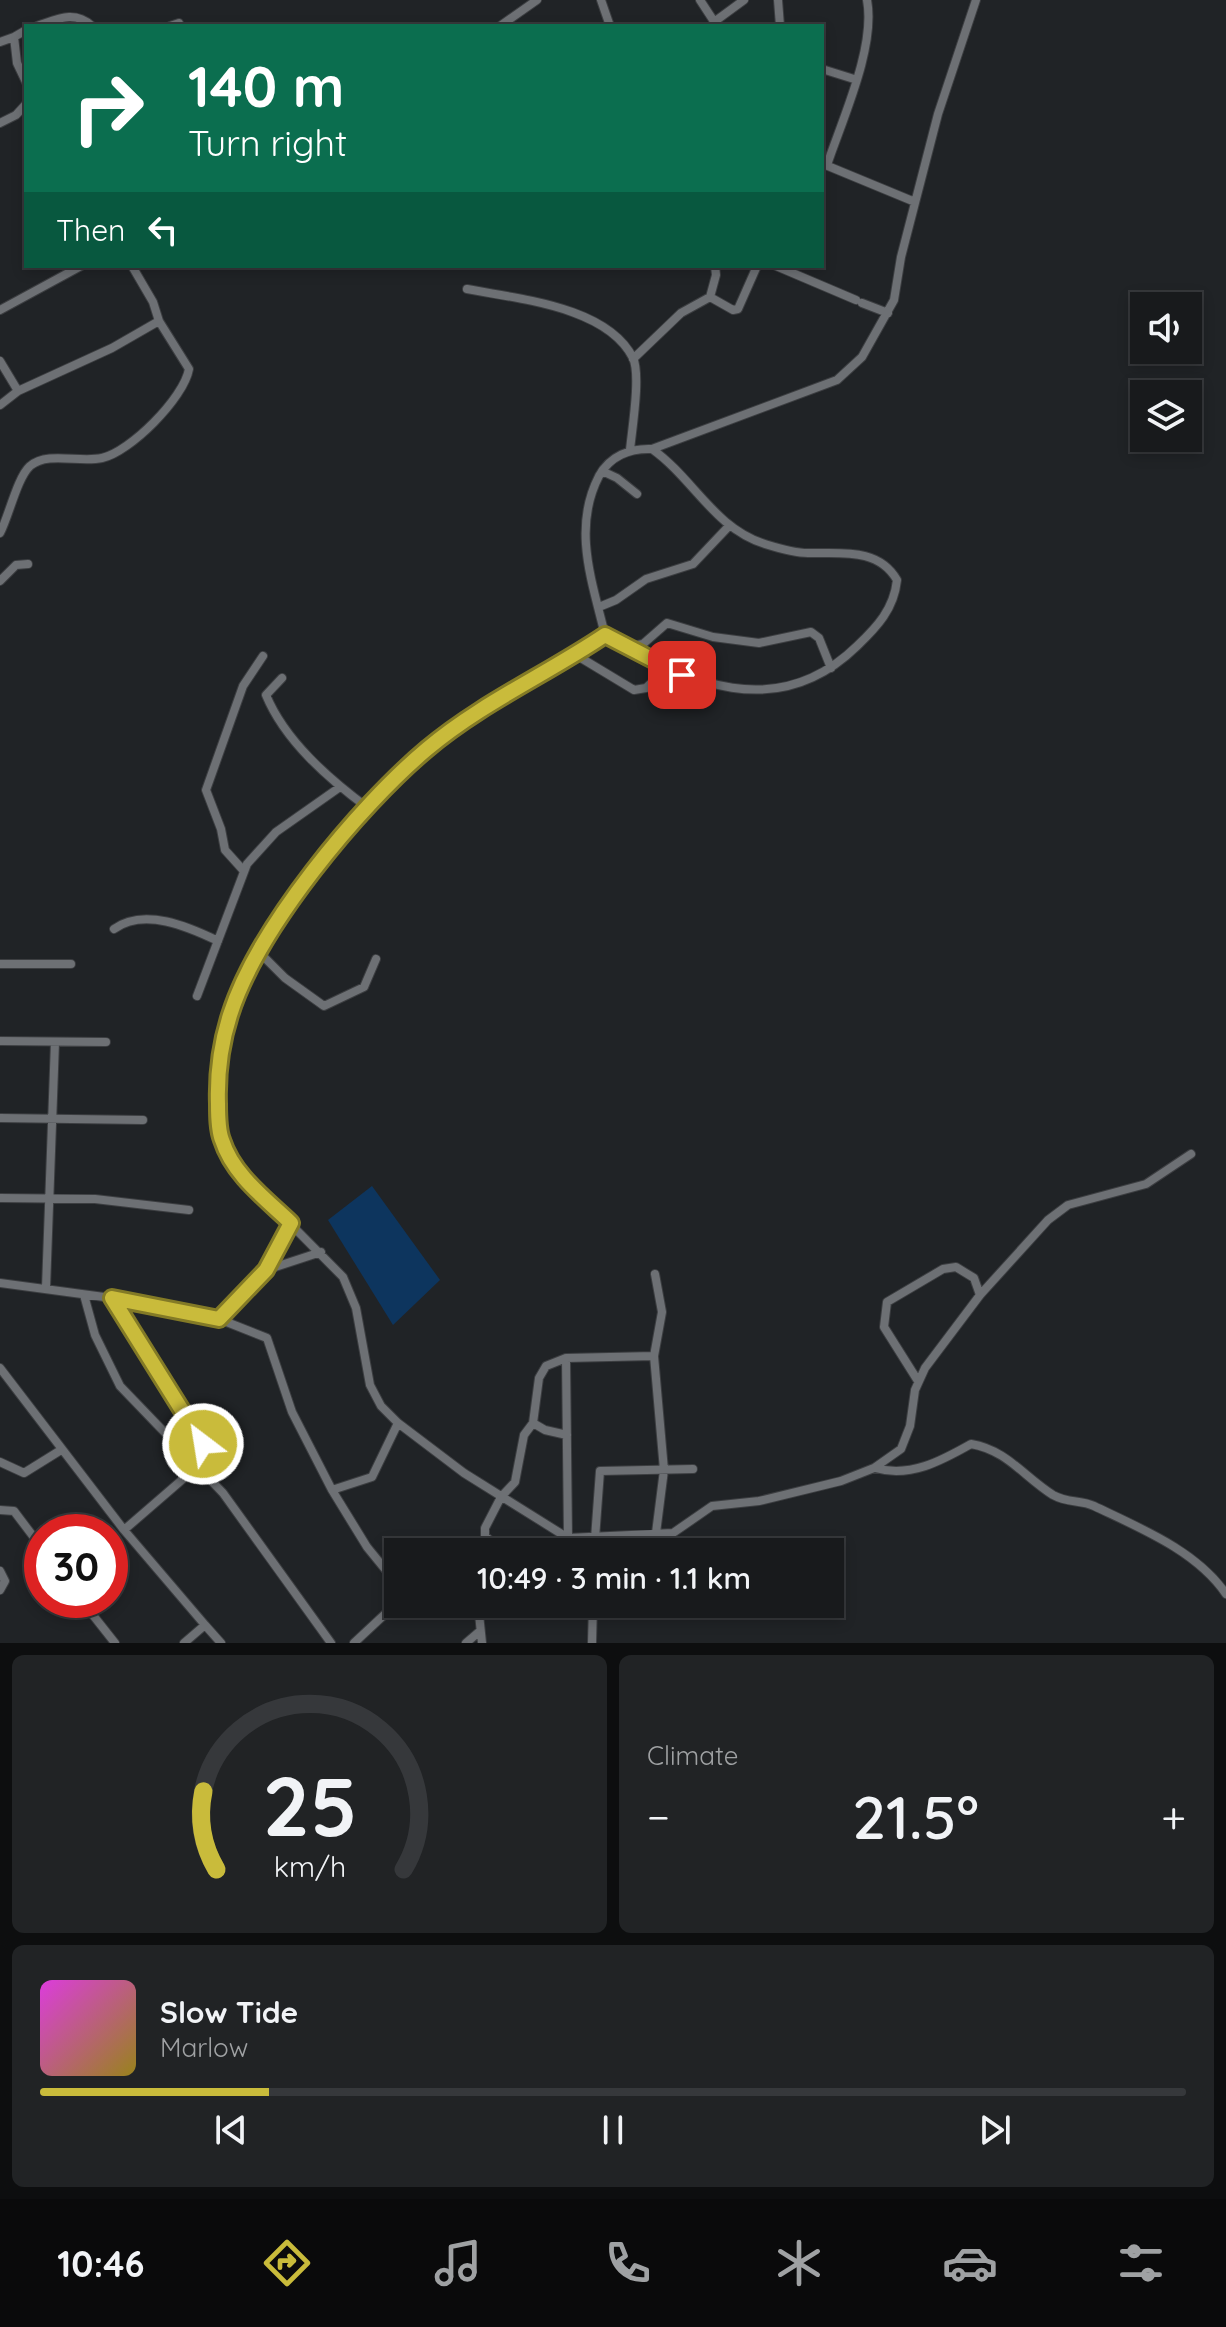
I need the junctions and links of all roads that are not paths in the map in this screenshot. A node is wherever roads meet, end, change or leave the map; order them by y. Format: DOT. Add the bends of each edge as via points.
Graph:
graph roads {
  1 [pos="537,0"];
  2 [pos="601,0"];
  3 [pos="700,0"];
  4 [pos="744,0"];
  5 [pos="778,0"];
  6 [pos="867,0"];
  7 [pos="976,0"];
  8 [pos="43,24"];
  9 [pos="90,24"];
  10 [pos="503,24"];
  11 [pos="609,24"];
  12 [pos="716,24"];
  13 [pos="780,24"];
  14 [pos="24,31"];
  15 [pos="14,37"];
  16 [pos="0,42"];
  17 [pos="824,70"];
  18 [pos="24,78"];
  19 [pos="854,79"];
  20 [pos="24,109"];
  21 [pos="0,123"];
  22 [pos="825,164"];
  23 [pos="915,202"];
  24 [pos="77,268"];
  25 [pos="133,268"];
  26 [pos="715,268"];
  27 [pos="756,268"];
  28 [pos="781,268"];
  29 [pos="467,289"];
  30 [pos="710,297"];
  31 [pos="0,310"];
  32 [pos="888,313"];
  33 [pos="159,321"];
  34 [pos="633,359"];
  35 [pos="0,361"];
  36 [pos="18,391"];
  37 [pos="0,405"];
  38 [pos="652,449"];
  39 [pos="630,450"];
  40 [pos="602,471"];
  41 [pos="637,494"];
  42 [pos="729,526"];
  43 [pos="0,533"];
  44 [pos="28,564"];
  45 [pos="0,581"];
  46 [pos="599,607"];
  47 [pos="605,635"];
  48 [pos="627,647"];
  49 [pos="576,655"];
  50 [pos="263,656"];
  51 [pos="831,668"];
  52 [pos="666,669"];
  53 [pos="282,678"];
  54 [pos="340,787"];
  55 [pos="368,808"];
  56 [pos="243,870"];
  57 [pos="114,929"];
  58 [pos="218,941"];
  59 [pos="259,952"];
  60 [pos="376,959"];
  61 [pos="0,964"];
  62 [pos="71,964"];
  63 [pos="197,996"];
  64 [pos="0,1041"];
  65 [pos="55,1042"];
  66 [pos="106,1042"];
  67 [pos="0,1118"];
  68 [pos="51,1120"];
  69 [pos="143,1120"];
  70 [pos="1191,1154"];
  71 [pos="0,1198"];
  72 [pos="48,1198"];
  73 [pos="189,1210"];
  74 [pos="291,1223"];
  75 [pos="321,1252"];
  76 [pos="266,1270"];
  77 [pos="655,1274"];
  78 [pos="0,1283"];
  79 [pos="46,1288"];
  80 [pos="84,1295"];
  81 [pos="980,1295"];
  82 [pos="112,1298"];
  83 [pos="219,1319"];
  84 [pos="654,1356"];
  85 [pos="566,1358"];
  86 [pos="0,1368"];
  87 [pos="918,1381"];
  88 [pos="398,1423"];
  89 [pos="533,1423"];
  90 [pos="567,1435"];
  91 [pos="61,1450"];
  92 [pos="0,1462"];
  93 [pos="198,1466"];
  94 [pos="874,1468"];
  95 [pos="693,1469"];
  96 [pos="664,1470"];
  97 [pos="332,1490"];
  98 [pos="501,1497"];
  99 [pos="0,1510"];
  100 [pos="111,1514"];
  101 [pos="24,1524"];
  102 [pos="128,1527"];
  103 [pos="656,1533"];
  104 [pos="128,1535"];
  105 [pos="490,1538"];
  106 [pos="568,1538"];
  107 [pos="594,1538"];
  108 [pos="597,1538"];
  109 [pos="384,1568"];
  110 [pos="0,1571"];
  111 [pos="0,1590"];
  112 [pos="1226,1594"];
  113 [pos="384,1615"];
  114 [pos="95,1618"];
  115 [pos="479,1618"];
  116 [pos="593,1618"];
  117 [pos="205,1625"];
  118 [pos="480,1631"];
  119 [pos="115,1643"];
  120 [pos="184,1643"];
  121 [pos="221,1643"];
  122 [pos="331,1643"];
  123 [pos="354,1643"];
  124 [pos="466,1643"];
  125 [pos="482,1643"];
  126 [pos="592,1643"];
  1 -- 10 [label="street"];
  2 -- 11 [label="street"];
  3 -- 12 [label="street"];
  4 -- 12 [label="street"];
  5 -- 13 [label="street"];
  6 -- 19 [label="street" via="867,31"];
  7 -- 23 [label="street"];
  8 -- 9 [label="street" via="72,15"];
  14 -- 15 [label="street"];
  15 -- 16 [label="street"];
  15 -- 18 [label="street"];
  17 -- 19 [label="street"];
  19 -- 22 [label="street"];
  20 -- 21 [label="street"];
  22 -- 23 [label="street"];
  23 -- 32 [label="street"];
  24 -- 31 [label="street"];
  25 -- 33 [label="street"];
  26 -- 30 [label="street"];
  27 -- 30 [label="street" via="738,309"];
  28 -- 32 [label="street"];
  29 -- 34 [label="street" via="589,318"];
  30 -- 34 [label="street" via="681,313"];
  32 -- 38 [label="street" via="862,357 837,380"];
  33 -- 36 [label="street"];
  33 -- 43 [label="street" via="189,369 172,404 114,454 39,460 27,469"];
  34 -- 39 [label="street"];
  35 -- 36 [label="street"];
  36 -- 37 [label="street"];
  38 -- 39 [label="street"];
  38 -- 42 [label="street"];
  39 -- 40 [label="street"];
  40 -- 41 [label="street"];
  40 -- 46 [label="street" via="584,519"];
  42 -- 46 [label="street" via="693,564 646,579"];
  42 -- 51 [label="street" via="765,544 805,553 850,552 891,570 897,580 891,607 875,629"];
  44 -- 45 [label="street" via="16,565"];
  46 -- 47 [label="street"];
  47 -- 48 [label="street"];
  47 -- 49 [label="street"];
  48 -- 51 [label="street" via="643,644 667,623 759,643 811,632 819,638"];
  48 -- 52 [label="street"];
  49 -- 52 [label="street" via="640,691"];
  49 -- 55 [label="street" via="427,748"];
  50 -- 56 [label="street" via="243,686 206,790 225,850"];
  51 -- 52 [label="street" via="805,681 765,690 714,686"];
  53 -- 54 [label="street" via="266,695 271,707"];
  54 -- 55 [label="street"];
  54 -- 56 [label="street" via="276,832"];
  55 -- 59 [label="street" via="287,908"];
  56 -- 58 [label="street"];
  57 -- 58 [label="street" via="125,921 163,921"];
  58 -- 63 [label="street"];
  59 -- 60 [label="street" via="324,1006 364,987"];
  59 -- 74 [label="street" via="229,1016 217,1090 220,1137 238,1171"];
  61 -- 62 [label="street"];
  64 -- 65 [label="street"];
  65 -- 66 [label="street"];
  65 -- 68 [label="street"];
  67 -- 68 [label="street"];
  68 -- 69 [label="street"];
  68 -- 72 [label="street"];
  70 -- 81 [label="street" via="1146,1184 1068,1205"];
  71 -- 72 [label="street"];
  72 -- 73 [label="street"];
  72 -- 79 [label="street"];
  74 -- 75 [label="street"];
  74 -- 76 [label="street"];
  75 -- 76 [label="street"];
  75 -- 88 [label="street" via="343,1277 353,1299 374,1396"];
  76 -- 83 [label="street"];
  77 -- 84 [label="street" via="662,1312"];
  78 -- 79 [label="street"];
  79 -- 80 [label="street"];
  80 -- 82 [label="street"];
  80 -- 93 [label="street" via="95,1335 120,1386"];
  81 -- 87 [label="street"];
  81 -- 87 [label="street" via="974,1278 956,1267 943,1269 887,1302 884,1327"];
  82 -- 83 [label="street"];
  82 -- 93 [label="street" via="202,1440"];
  83 -- 97 [label="street" via="267,1338 292,1412"];
  84 -- 85 [label="street"];
  84 -- 96 [label="street"];
  85 -- 89 [label="street" via="542,1371"];
  85 -- 90 [label="street"];
  86 -- 91 [label="street"];
  87 -- 94 [label="street" via="901,1449"];
  88 -- 97 [label="street" via="372,1477"];
  88 -- 98 [label="street"];
  89 -- 90 [label="street"];
  89 -- 98 [label="street" via="524,1435 515,1482"];
  90 -- 106 [label="street"];
  91 -- 92 [label="street" via="24,1473"];
  91 -- 100 [label="street"];
  93 -- 102 [label="street"];
  93 -- 122 [label="street"];
  94 -- 103 [label="street" via="774,1498 712,1506 680,1530"];
  94 -- 112 [label="street" via="912,1470 948,1459 971,1444 998,1452 1054,1495 1095,1507 1182,1552"];
  95 -- 96 [label="street"];
  96 -- 103 [label="street"];
  96 -- 107 [label="street" via="600,1471"];
  97 -- 109 [label="street"];
  98 -- 105 [label="street" via="484,1532"];
  98 -- 106 [label="street"];
  99 -- 101 [label="street" via="14,1511"];
  103 -- 108 [label="street"];
  104 -- 117 [label="street"];
  110 -- 111 [label="street" via="5,1581"];
  113 -- 123 [label="street"];
  114 -- 119 [label="street"];
  115 -- 118 [label="street"];
  116 -- 126 [label="street"];
  117 -- 120 [label="street"];
  117 -- 121 [label="street"];
  118 -- 124 [label="street"];
  118 -- 125 [label="street"];
}
